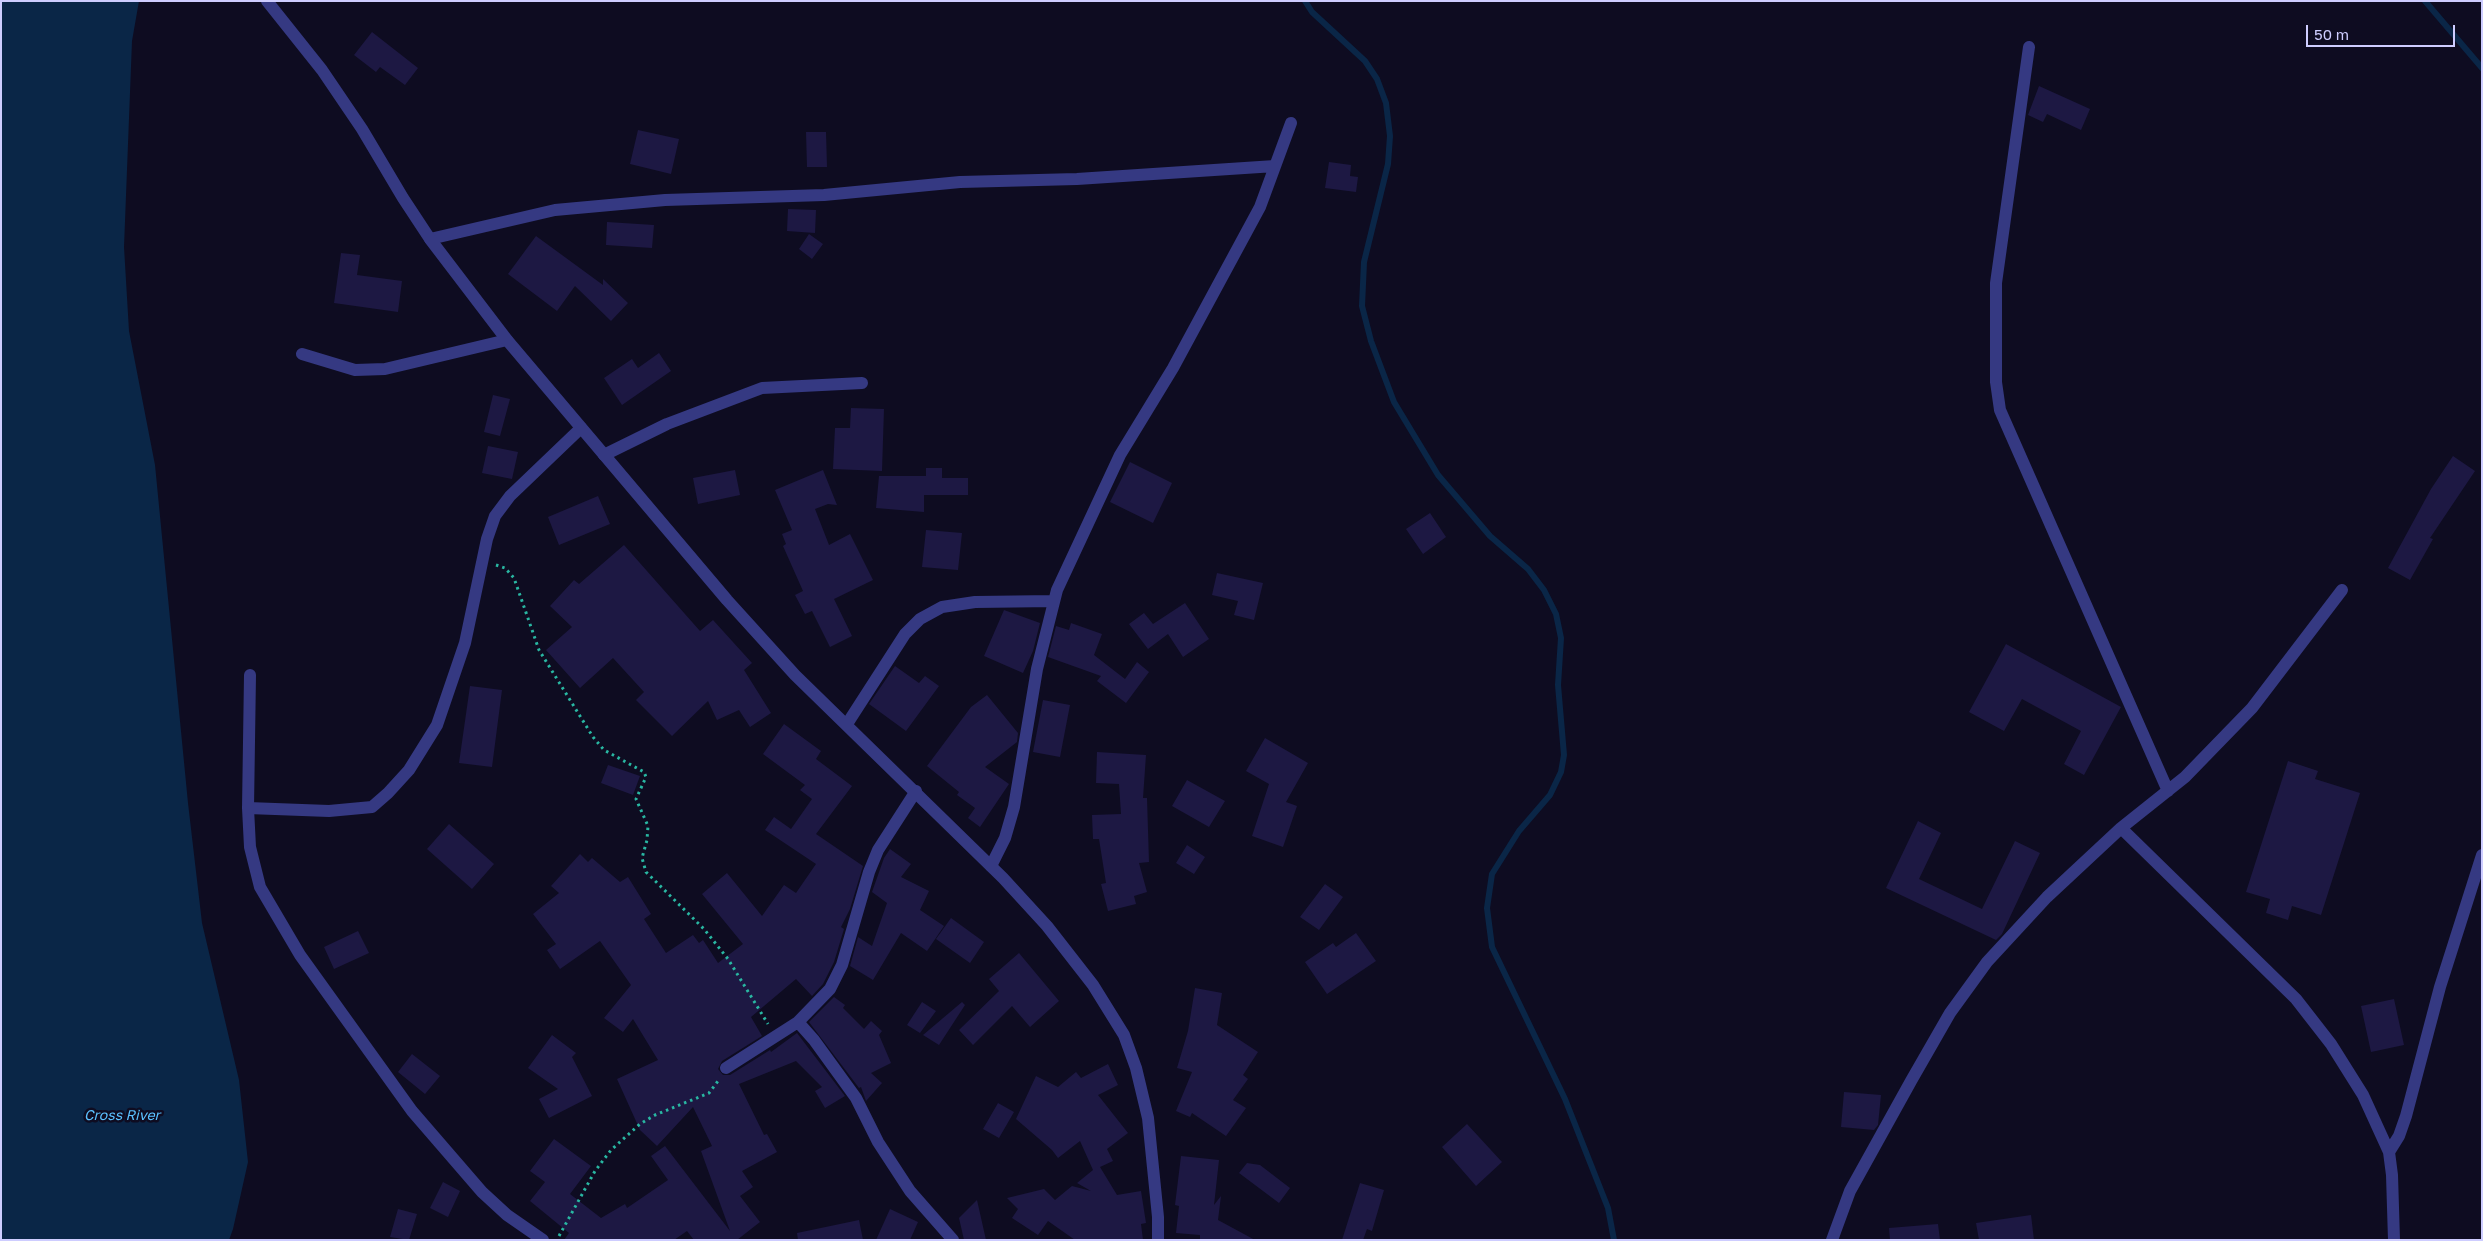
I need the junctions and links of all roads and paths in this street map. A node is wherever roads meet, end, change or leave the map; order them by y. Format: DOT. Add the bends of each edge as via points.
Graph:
graph roads {
  1 [pos="267,1"];
  2 [pos="2029,47"];
  3 [pos="1291,123"];
  4 [pos="1275,166"];
  5 [pos="430,239"];
  6 [pos="507,340"];
  7 [pos="302,354"];
  8 [pos="862,384"];
  9 [pos="581,428"];
  10 [pos="604,455"];
  11 [pos="483,559"];
  12 [pos="2342,590"];
  13 [pos="1054,601"];
  14 [pos="250,675"];
  15 [pos="847,724"];
  16 [pos="916,791"];
  17 [pos="2168,791"];
  18 [pos="248,808"];
  19 [pos="2121,828"];
  20 [pos="2482,855"];
  21 [pos="991,866"];
  22 [pos="798,1022"];
  23 [pos="776,1037"];
  24 [pos="726,1068"];
  25 [pos="2389,1152"];
  26 [pos="543,1240"];
  27 [pos="556,1240"];
  28 [pos="953,1240"];
  29 [pos="1158,1240"];
  30 [pos="1832,1240"];
  31 [pos="2394,1240"];
  1 -- 5 [label="street" via="322,70 362,128"];
  2 -- 17 [label="street" via="1996,283 1996,382 2000,410"];
  3 -- 4 [label="street"];
  4 -- 5 [label="street" via="1077,179 960,182 824,195 665,200 555,210"];
  4 -- 13 [label="street" via="1260,207 1236,255 1120,455 1086,524"];
  5 -- 6 [label="street"];
  6 -- 7 [label="street" via="384,369 355,370"];
  6 -- 9 [label="street"];
  8 -- 10 [label="street" via="762,388 667,424"];
  9 -- 10 [label="street"];
  9 -- 11 [label="street" via="510,496 495,516"];
  10 -- 15 [label="street" via="726,600 795,675"];
  11 -- 18 [label="street" via="465,643 437,725 409,770 388,793 372,807 338,811"];
  11 -- 23 [label="path" via="505,568 514,578 539,650 592,736 604,750 644,772 646,777 636,799 648,826 642,858 646,872 704,929"];
  12 -- 17 [label="street" via="2252,708"];
  13 -- 15 [label="street" via="967,603 942,607 920,619 905,634"];
  13 -- 21 [label="street" via="1037,669 1014,807 1006,838"];
  14 -- 18 [label="street"];
  15 -- 16 [label="street"];
  16 -- 21 [label="street"];
  16 -- 22 [label="street" via="878,850 837,979"];
  17 -- 19 [label="street"];
  18 -- 26 [label="street" via="250,847 260,887 300,955 412,1111 482,1192"];
  19 -- 25 [label="street" via="2296,999 2331,1044 2363,1095"];
  19 -- 30 [label="street" via="2047,897 1987,962 1950,1013 1850,1191"];
  20 -- 25 [label="street" via="2440,987 2406,1116"];
  21 -- 29 [label="street" via="1047,926 1094,985 1124,1035 1148,1118"];
  22 -- 23 [label="street"];
  22 -- 28 [label="street" via="856,1098 878,1142 910,1191"];
  23 -- 24 [label="street"];
  24 -- 27 [label="path" via="709,1094 655,1115 611,1150 595,1171"];
  25 -- 31 [label="street"];
}
